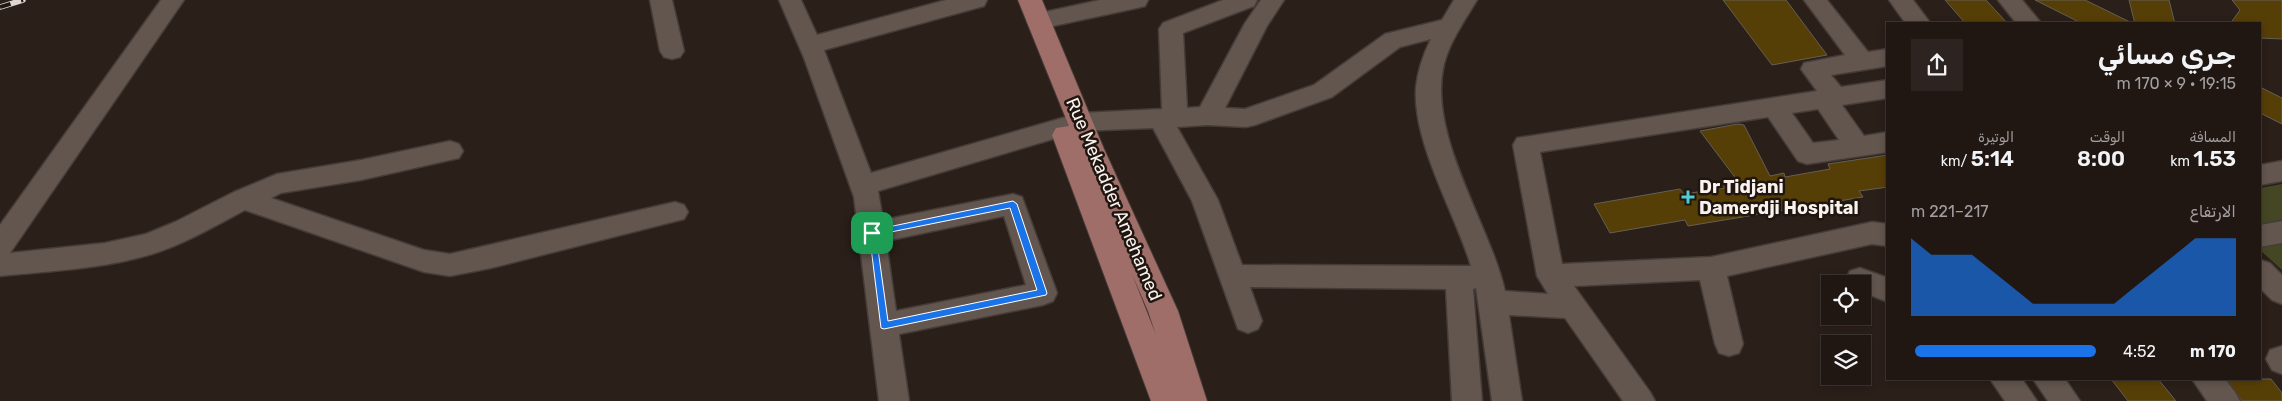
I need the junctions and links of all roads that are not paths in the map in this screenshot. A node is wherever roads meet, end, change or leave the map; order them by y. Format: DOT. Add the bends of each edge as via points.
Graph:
graph roads {
  1 [pos="173,0"];
  2 [pos="661,0"];
  3 [pos="790,0"];
  4 [pos="976,0"];
  5 [pos="1009,0"];
  6 [pos="1137,0"];
  7 [pos="1246,0"];
  8 [pos="1273,0"];
  9 [pos="1466,0"];
  10 [pos="1815,0"];
  11 [pos="1900,0"];
  12 [pos="2010,0"];
  13 [pos="1034,11"];
  14 [pos="1917,22"];
  15 [pos="2028,22"];
  16 [pos="1448,27"];
  17 [pos="810,45"];
  18 [pos="672,51"];
  19 [pos="1886,56"];
  20 [pos="1862,61"];
  21 [pos="1886,89"];
  22 [pos="1830,98"];
  23 [pos="1775,107"];
  24 [pos="1208,116"];
  25 [pos="1167,118"];
  26 [pos="1071,125"];
  27 [pos="1886,142"];
  28 [pos="1858,147"];
  29 [pos="450,151"];
  30 [pos="2282,171"];
  31 [pos="2261,175"];
  32 [pos="863,185"];
  33 [pos="243,199"];
  34 [pos="675,212"];
  35 [pos="2282,232"];
  36 [pos="872,233"];
  37 [pos="1886,236"];
  38 [pos="2261,236"];
  39 [pos="0,246"];
  40 [pos="0,265"];
  41 [pos="1711,268"];
  42 [pos="2261,272"];
  43 [pos="1480,275"];
  44 [pos="1232,276"];
  45 [pos="1551,276"];
  46 [pos="1871,284"];
  47 [pos="1886,290"];
  48 [pos="2282,292"];
  49 [pos="1492,302"];
  50 [pos="1573,307"];
  51 [pos="1248,321"];
  52 [pos="884,326"];
  53 [pos="1729,344"];
  54 [pos="1465,369"];
  55 [pos="1503,371"];
  56 [pos="2006,380"];
  57 [pos="2049,380"];
  58 [pos="2208,380"];
  59 [pos="894,401"];
  60 [pos="1166,401"];
  61 [pos="1192,401"];
  62 [pos="1467,401"];
  63 [pos="1507,401"];
  64 [pos="1640,401"];
  65 [pos="2022,401"];
  66 [pos="2065,401"];
  67 [pos="2225,401"];
  1 -- 39 [label="street"];
  2 -- 18 [label="street"];
  3 -- 17 [label="street"];
  4 -- 17 [label="street"];
  5 -- 26 [label="main road, Rue Mekadder Amehamed"];
  6 -- 13 [label="street"];
  7 -- 25 [label="street" via="1171,29"];
  8 -- 24 [label="street" via="1257,23"];
  9 -- 16 [label="street"];
  10 -- 20 [label="street"];
  11 -- 14 [label="street"];
  12 -- 15 [label="street"];
  13 -- 26 [label="main road, Rue Mekadder Amehamed"];
  16 -- 24 [label="street" via="1393,40 1323,91 1246,118"];
  16 -- 43 [label="street" via="1432,65 1428,103"];
  17 -- 32 [label="street"];
  19 -- 20 [label="street"];
  20 -- 22 [label="street" via="1813,69"];
  21 -- 22 [label="street"];
  22 -- 23 [label="street"];
  22 -- 28 [label="street"];
  23 -- 28 [label="street" via="1807,154"];
  23 -- 45 [label="street" via="1526,145"];
  24 -- 25 [label="street"];
  25 -- 26 [label="street"];
  25 -- 44 [label="street" via="1205,200"];
  26 -- 32 [label="street"];
  26 -- 60 [label="main road, Rue Mekadder Amehamed" via="1082,177"];
  26 -- 61 [label="main road, Rue Mekadder Amehamed" via="1163,312"];
  27 -- 28 [label="street"];
  29 -- 33 [label="street" via="277,184"];
  30 -- 31 [label="street"];
  32 -- 36 [label="street"];
  33 -- 34 [label="street" via="424,261 450,265"];
  33 -- 40 [label="street" via="150,244 105,254"];
  35 -- 38 [label="street"];
  36 -- 52 [label="street"];
  36 -- 52 [label="street" via="1013,204 1043,293"];
  37 -- 41 [label="street" via="1872,233"];
  41 -- 45 [label="street"];
  41 -- 53 [label="street"];
  42 -- 48 [label="street"];
  43 -- 44 [label="street"];
  43 -- 49 [label="street"];
  43 -- 54 [label="street" via="1459,283"];
  44 -- 51 [label="street"];
  45 -- 50 [label="street"];
  46 -- 47 [label="street"];
  49 -- 50 [label="street"];
  49 -- 55 [label="street"];
  50 -- 64 [label="street"];
  52 -- 59 [label="street"];
  54 -- 55 [label="street"];
  54 -- 62 [label="street"];
  55 -- 63 [label="street"];
  56 -- 65 [label="street"];
  57 -- 66 [label="street"];
  58 -- 67 [label="street"];
}
